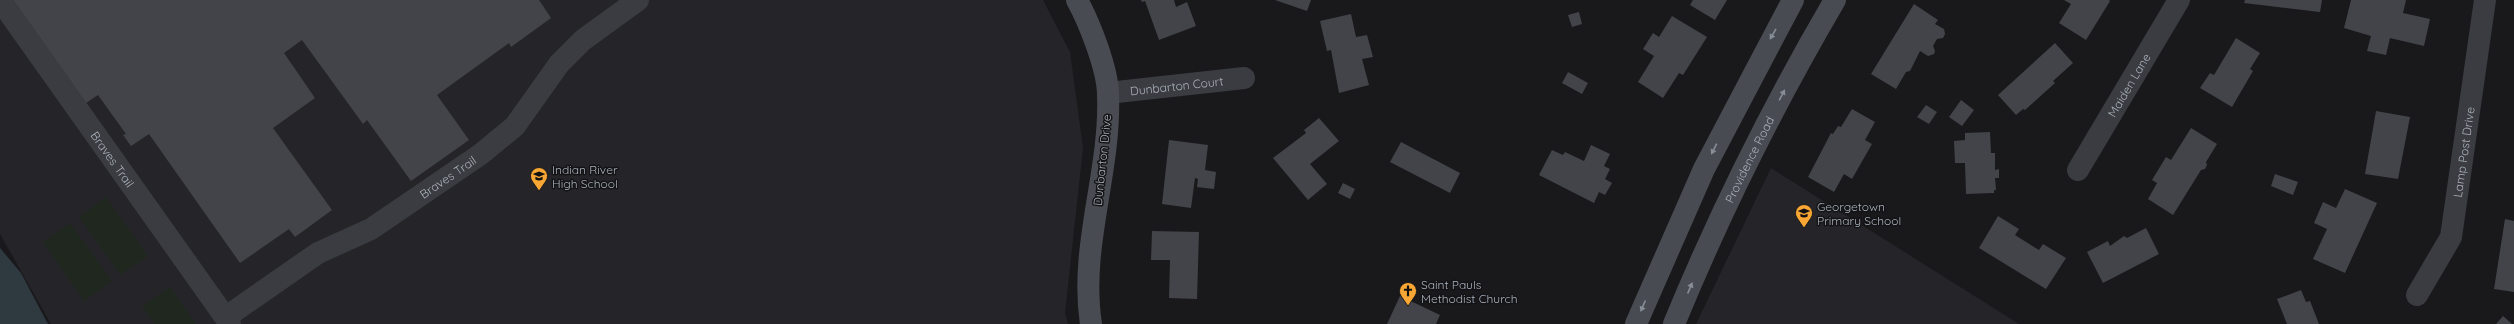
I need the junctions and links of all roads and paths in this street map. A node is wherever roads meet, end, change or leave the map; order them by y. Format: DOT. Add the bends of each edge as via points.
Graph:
graph roads {
  1 [pos="0,0"];
  2 [pos="638,0"];
  3 [pos="1077,0"];
  4 [pos="1793,0"];
  5 [pos="1835,0"];
  6 [pos="2179,0"];
  7 [pos="2485,0"];
  8 [pos="1244,78"];
  9 [pos="1108,93"];
  10 [pos="2078,170"];
  11 [pos="2417,294"];
  12 [pos="228,321"];
  13 [pos="1091,324"];
  14 [pos="1636,324"];
  15 [pos="1674,324"];
  1 -- 12 [label="street, Braves Trail"];
  2 -- 12 [label="street, Braves Trail" via="583,40 559,64 515,126 481,154 371,229 318,253"];
  3 -- 9 [label="main road, Dunbarton Drive" via="1098,51"];
  4 -- 14 [label="main road, one-way" via="1704,169"];
  15 -- 5 [label="main road, Providence Road, one-way" via="1740,178"];
  6 -- 10 [label="street, Maiden Lane"];
  7 -- 11 [label="street, Lamp Post Drive" via="2451,237"];
  8 -- 9 [label="street, Dunbarton Court"];
  9 -- 13 [label="main road, Dunbarton Drive" via="1103,171 1088,263 1087,300"];
}
